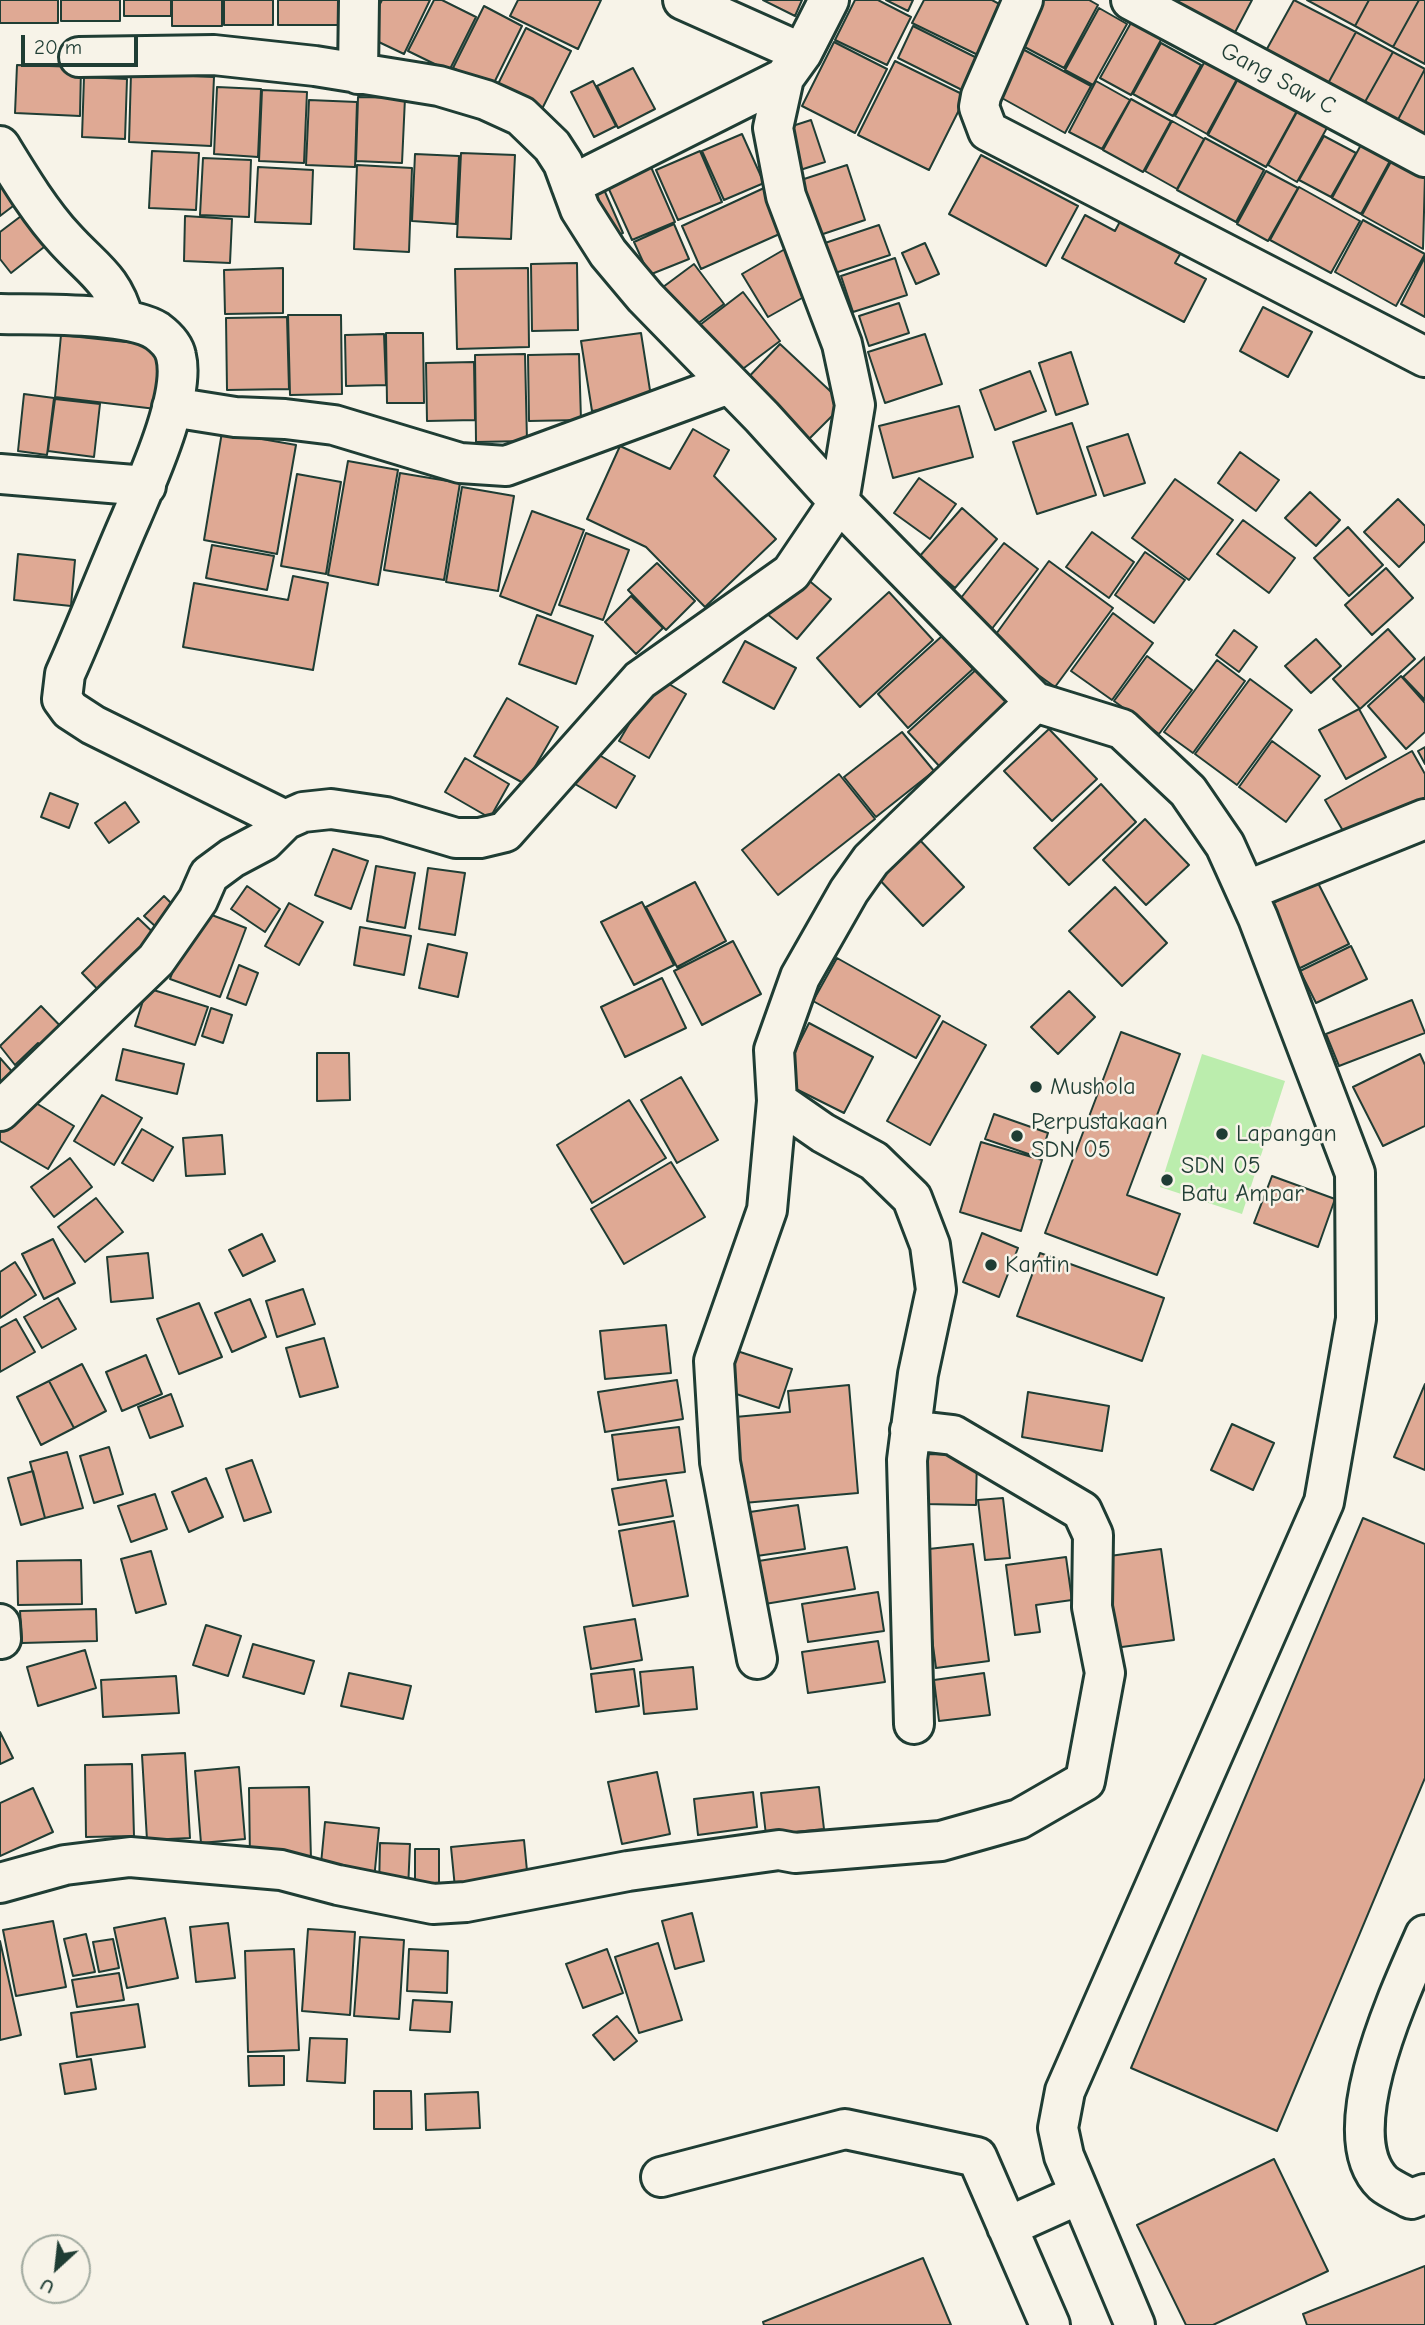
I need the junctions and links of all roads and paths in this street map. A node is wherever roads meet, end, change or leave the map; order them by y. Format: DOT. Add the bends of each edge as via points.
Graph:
graph roads {
  1 [pos="359,0"];
  2 [pos="683,0"];
  3 [pos="829,0"];
  4 [pos="1023,0"];
  5 [pos="1131,0"];
  6 [pos="79,57"];
  7 [pos="793,65"];
  8 [pos="358,74"];
  9 [pos="0,146"];
  10 [pos="1425,157"];
  11 [pos="571,185"];
  12 [pos="0,314"];
  13 [pos="124,320"];
  14 [pos="1425,356"];
  15 [pos="729,384"];
  16 [pos="172,407"];
  17 [pos="0,474"];
  18 [pos="146,486"];
  19 [pos="839,502"];
  20 [pos="1034,702"];
  21 [pos="1425,819"];
  22 [pos="285,820"];
  23 [pos="1246,891"];
  24 [pos="776,1101"];
  25 [pos="0,1111"];
  26 [pos="910,1430"];
  27 [pos="0,1624"];
  28 [pos="1,1639"];
  29 [pos="757,1659"];
  30 [pos="914,1724"];
  31 [pos="0,1883"];
  32 [pos="1425,1935"];
  33 [pos="660,2177"];
  34 [pos="1425,2194"];
  35 [pos="1078,2195"];
  36 [pos="1007,2227"];
  37 [pos="1050,2325"];
  38 [pos="1135,2325"];
  1 -- 8 [label="street"];
  2 -- 7 [label="street"];
  3 -- 7 [label="street"];
  4 -- 14 [label="street" via="981,96 979,107 988,131"];
  5 -- 10 [label="street, Gang Saw C"];
  6 -- 8 [label="street" via="214,55"];
  7 -- 11 [label="street"];
  7 -- 19 [label="street" via="773,128 786,196 842,344 855,405"];
  8 -- 11 [label="street" via="439,86 521,116 552,146"];
  9 -- 13 [label="street" via="64,238 108,281"];
  11 -- 15 [label="street" via="580,209 608,253"];
  12 -- 13 [label="street"];
  13 -- 16 [label="street" via="156,330 176,355"];
  15 -- 16 [label="street" via="506,466 460,463 334,425"];
  15 -- 19 [label="street"];
  16 -- 18 [label="street"];
  17 -- 18 [label="street"];
  18 -- 22 [label="street" via="65,674 62,699 93,725"];
  19 -- 20 [label="street"];
  19 -- 22 [label="street" via="791,573 640,680 505,832 456,838 386,817 331,809 303,812"];
  20 -- 23 [label="street" via="1122,729 1188,791 1225,845"];
  20 -- 24 [label="street" via="871,860 849,891 800,977 774,1050"];
  21 -- 23 [label="street"];
  22 -- 25 [label="street" via="264,841 209,875 198,900 156,960"];
  23 -- 35 [label="street" via="1355,1173 1356,1319 1324,1502 1065,2091 1058,2128"];
  24 -- 26 [label="street" via="873,1161 912,1198 930,1245 936,1290"];
  24 -- 29 [label="street" via="767,1210 714,1362 720,1462"];
  26 -- 30 [label="street"];
  26 -- 31 [label="street" via="953,1435 1082,1511 1093,1535 1092,1607 1105,1673 1085,1781 1019,1819 941,1841 765,1852 628,1871 466,1902 432,1903 281,1870 130,1857 65,1865"];
  27 -- 28 [label="street"];
  32 -- 34 [label="street" via="1379,2049 1365,2145 1383,2182 1411,2199"];
  33 -- 36 [label="street" via="845,2129 977,2157"];
  35 -- 36 [label="street"];
  35 -- 38 [label="street"];
  36 -- 37 [label="street"];
}
